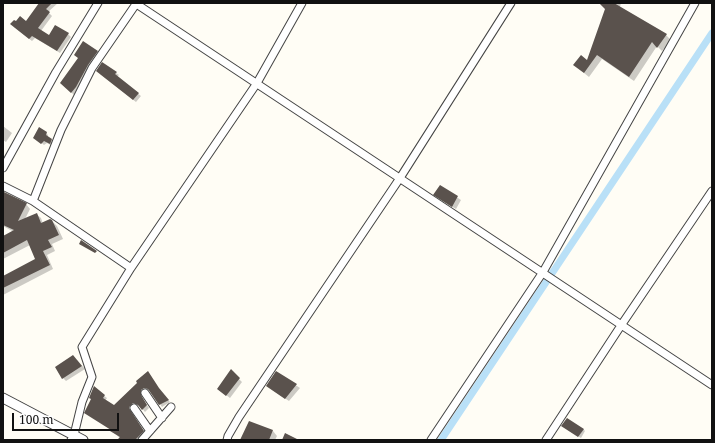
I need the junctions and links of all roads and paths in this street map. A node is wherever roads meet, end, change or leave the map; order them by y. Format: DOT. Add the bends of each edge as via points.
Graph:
graph roads {
  1 [pos="98,3"];
  2 [pos="302,3"];
  3 [pos="511,3"];
  4 [pos="695,3"];
  5 [pos="138,4"];
  6 [pos="257,83"];
  7 [pos="3,168"];
  8 [pos="400,178"];
  9 [pos="3,186"];
  10 [pos="712,191"];
  11 [pos="33,200"];
  12 [pos="131,268"];
  13 [pos="543,272"];
  14 [pos="622,324"];
  15 [pos="712,385"];
  16 [pos="145,393"];
  17 [pos="3,398"];
  18 [pos="171,407"];
  19 [pos="134,408"];
  20 [pos="162,418"];
  21 [pos="150,431"];
  22 [pos="73,438"];
  23 [pos="83,440"];
  24 [pos="142,440"];
  25 [pos="228,440"];
  26 [pos="431,440"];
  27 [pos="546,440"];
  1 -- 7 [label="street"];
  2 -- 6 [label="street"];
  3 -- 8 [label="street"];
  4 -- 13 [label="street"];
  5 -- 6 [label="street"];
  5 -- 11 [label="street" via="92,68 61,130"];
  6 -- 8 [label="street"];
  6 -- 12 [label="street"];
  8 -- 13 [label="street"];
  8 -- 25 [label="street" via="239,417"];
  9 -- 11 [label="street"];
  10 -- 14 [label="street"];
  11 -- 12 [label="street"];
  12 -- 22 [label="street" via="82,347 92,377 82,402"];
  13 -- 14 [label="street"];
  13 -- 26 [label="street"];
  14 -- 15 [label="street"];
  14 -- 27 [label="street"];
  16 -- 20 [label="street"];
  17 -- 22 [label="street"];
  18 -- 20 [label="street"];
  19 -- 21 [label="street"];
  20 -- 21 [label="street"];
  21 -- 24 [label="street"];
  22 -- 23 [label="street"];
}
